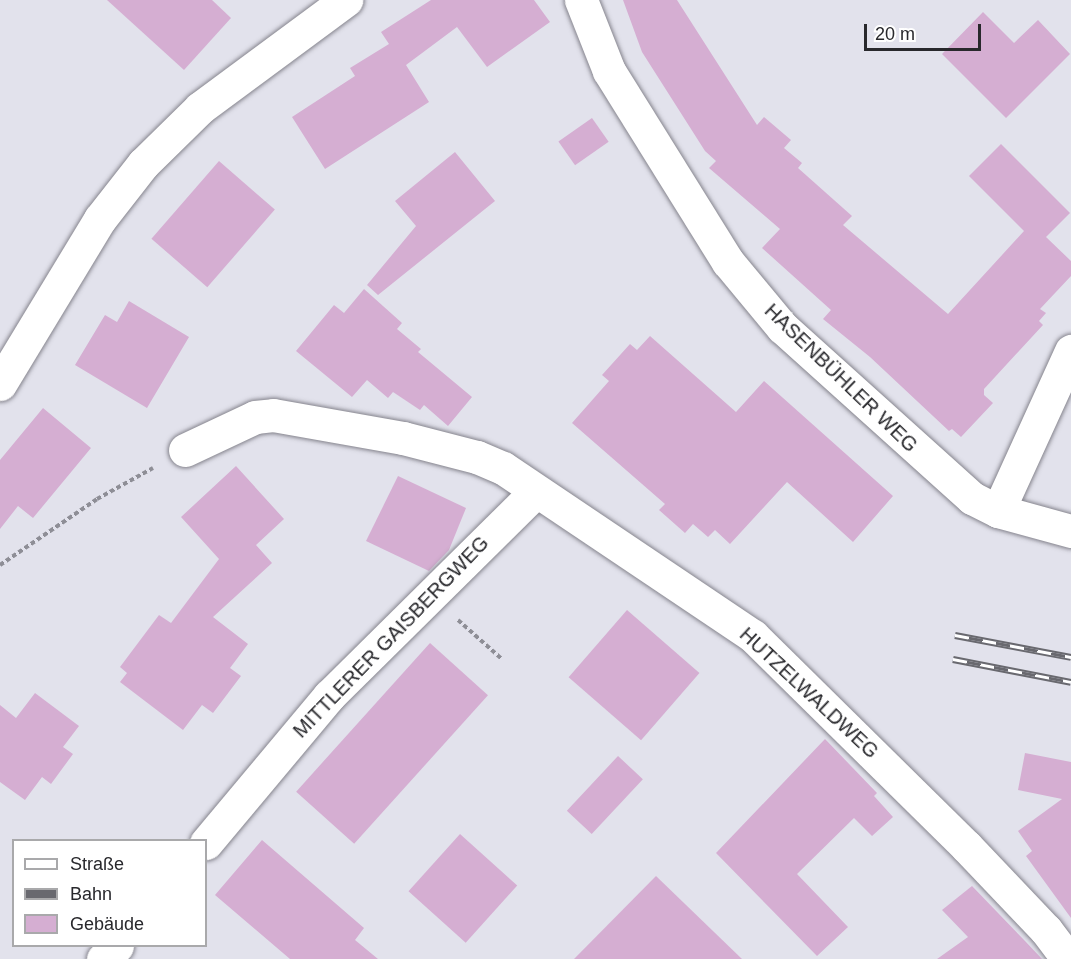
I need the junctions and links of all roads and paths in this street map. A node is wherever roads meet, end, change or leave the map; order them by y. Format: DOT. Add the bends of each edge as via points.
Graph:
graph roads {
  1 [pos="346,0"];
  2 [pos="581,0"];
  3 [pos="1071,351"];
  4 [pos="0,384"];
  5 [pos="185,450"];
  6 [pos="536,490"];
  7 [pos="998,511"];
  8 [pos="1071,531"];
  9 [pos="0,565"];
  10 [pos="430,594"];
  11 [pos="502,659"];
  12 [pos="207,842"];
  13 [pos="115,947"];
  14 [pos="104,959"];
  15 [pos="1068,959"];
  1 -- 4 [label="street" via="200,108 143,164 100,219"];
  2 -- 7 [label="street, HASENBÜHLER WEG" via="609,71 728,262 782,327 954,484"];
  3 -- 7 [label="street"];
  5 -- 6 [label="street, HUTZELWALDWEG" via="255,417 273,416 362,429 477,457 503,468"];
  5 -- 9 [label="path" via="98,498"];
  6 -- 10 [label="street, MITTLERER GAISBERGWEG"];
  6 -- 15 [label="street, HUTZELWALDWEG" via="759,641 966,846 1046,930"];
  7 -- 8 [label="street, HASENBÜHLER WEG"];
  10 -- 11 [label="path"];
  10 -- 12 [label="street, MITTLERER GAISBERGWEG" via="328,696"];
  13 -- 14 [label="street"];
}
